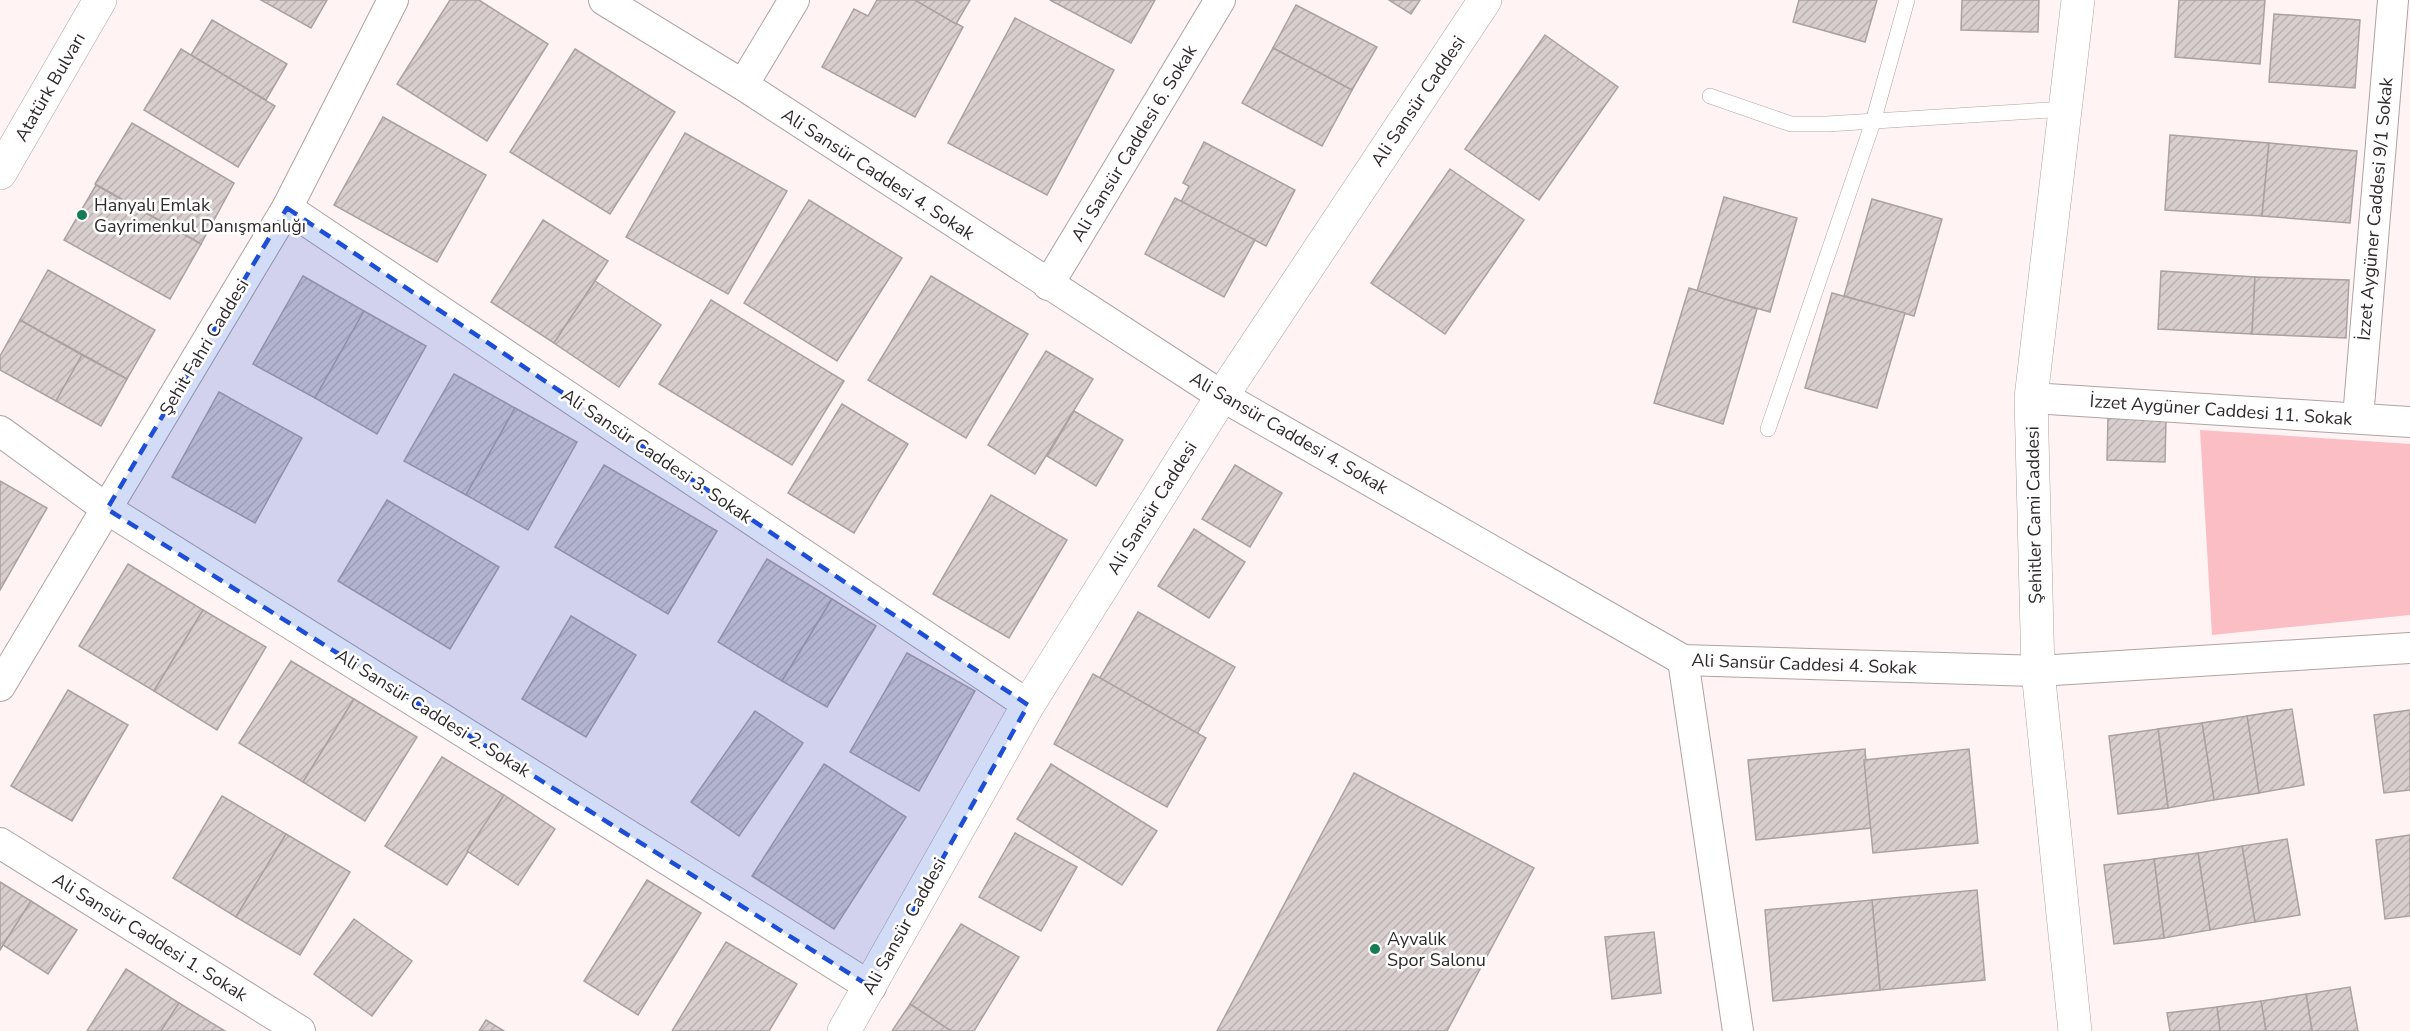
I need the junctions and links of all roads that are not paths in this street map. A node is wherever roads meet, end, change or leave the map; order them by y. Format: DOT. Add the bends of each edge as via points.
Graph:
graph roads {
  1 [pos="100,0"];
  2 [pos="393,0"];
  3 [pos="604,0"];
  4 [pos="794,0"];
  5 [pos="1220,0"];
  6 [pos="1485,0"];
  7 [pos="1907,0"];
  8 [pos="2078,0"];
  9 [pos="2392,0"];
  10 [pos="743,85"];
  11 [pos="1710,96"];
  12 [pos="2066,109"];
  13 [pos="1873,122"];
  14 [pos="0,173"];
  15 [pos="287,208"];
  16 [pos="1048,285"];
  17 [pos="1222,396"];
  18 [pos="2031,398"];
  19 [pos="2358,418"];
  20 [pos="2410,422"];
  21 [pos="1768,429"];
  22 [pos="0,431"];
  23 [pos="107,509"];
  24 [pos="2410,648"];
  25 [pos="1683,660"];
  26 [pos="2038,671"];
  27 [pos="0,686"];
  28 [pos="1028,705"];
  29 [pos="0,843"];
  30 [pos="871,987"];
  31 [pos="300,1031"];
  32 [pos="844,1031"];
  33 [pos="1738,1031"];
  34 [pos="2075,1031"];
  1 -- 14 [label="street, Atatürk Bulvarı"];
  2 -- 15 [label="street, Şehit Fahri Caddesi"];
  3 -- 10 [label="street, Ali Sansür Caddesi 4. Sokak"];
  4 -- 10 [label="street"];
  5 -- 16 [label="street, Ali Sansür Caddesi 6. Sokak"];
  6 -- 17 [label="street, Ali Sansür Caddesi"];
  7 -- 13 [label="lane"];
  8 -- 12 [label="street, Şehitler Cami Caddesi"];
  9 -- 19 [label="street, İzzet Aygüner Caddesi 9/1 Sokak"];
  10 -- 16 [label="street, Ali Sansür Caddesi 4. Sokak"];
  11 -- 13 [label="lane" via="1791,124"];
  12 -- 13 [label="lane"];
  12 -- 18 [label="street, Şehitler Cami Caddesi"];
  13 -- 21 [label="lane"];
  15 -- 23 [label="street, Şehit Fahri Caddesi"];
  15 -- 28 [label="street, Ali Sansür Caddesi 3. Sokak"];
  16 -- 17 [label="street, Ali Sansür Caddesi 4. Sokak"];
  17 -- 25 [label="street, Ali Sansür Caddesi 4. Sokak"];
  17 -- 28 [label="street, Ali Sansür Caddesi"];
  18 -- 19 [label="street, İzzet Aygüner Caddesi 11. Sokak"];
  18 -- 26 [label="street, Şehitler Cami Caddesi"];
  19 -- 20 [label="street, İzzet Aygüner Caddesi 11. Sokak"];
  22 -- 23 [label="street, Ali Sansür Caddesi 2. Sokak"];
  23 -- 27 [label="street, Şehit Fahri Caddesi"];
  23 -- 30 [label="street, Ali Sansür Caddesi 2. Sokak"];
  24 -- 26 [label="street, Ali Sansür Caddesi 4. Sokak"];
  25 -- 26 [label="street, Ali Sansür Caddesi 4. Sokak"];
  25 -- 33 [label="street"];
  26 -- 34 [label="street, Şehitler Cami Caddesi"];
  28 -- 30 [label="street, Ali Sansür Caddesi"];
  29 -- 31 [label="street, Ali Sansür Caddesi 1. Sokak"];
  30 -- 32 [label="street, Ali Sansür Caddesi"];
}
